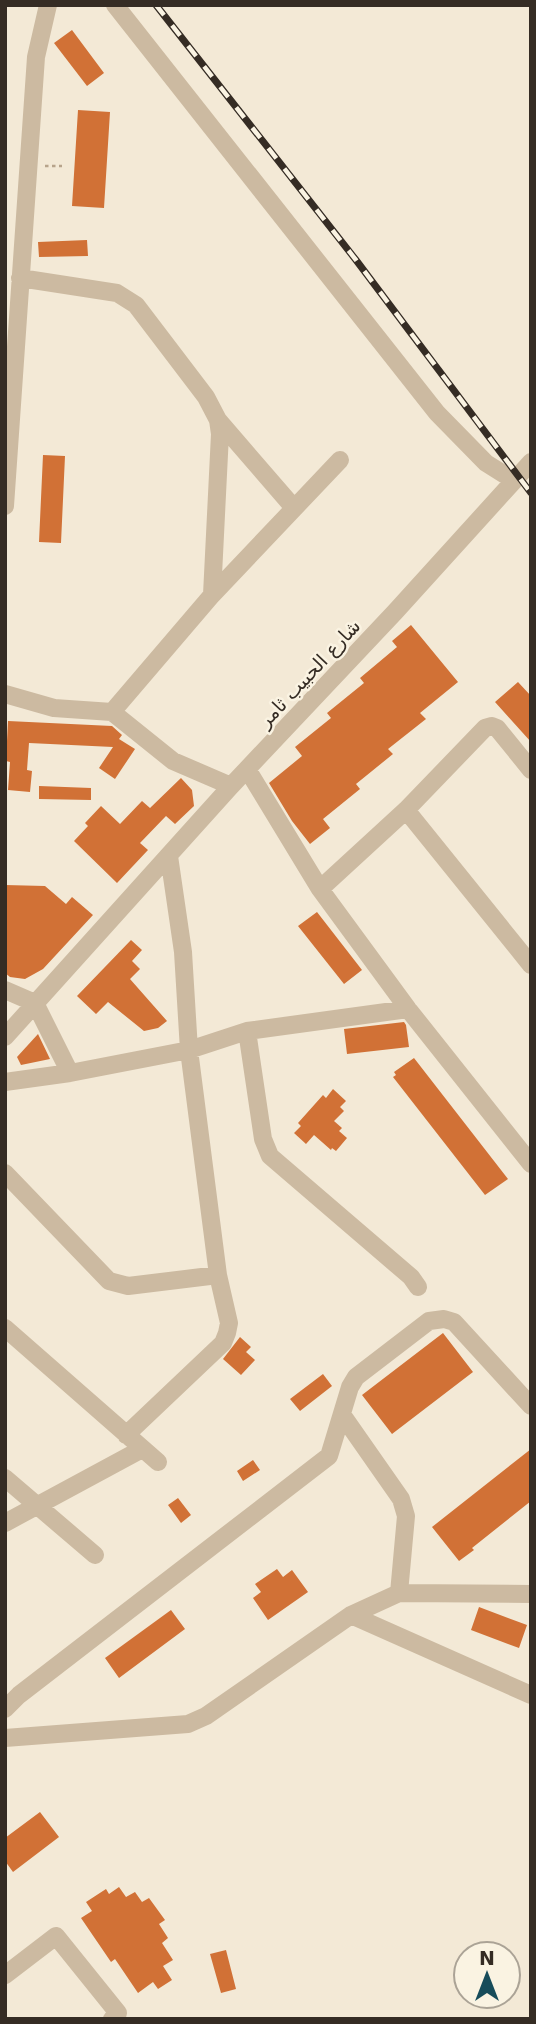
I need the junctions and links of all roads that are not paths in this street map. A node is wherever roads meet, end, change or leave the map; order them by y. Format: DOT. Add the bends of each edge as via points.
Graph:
graph roads {
  1 [pos="48,5"];
  2 [pos="115,5"];
  3 [pos="20,278"];
  4 [pos="10,360"];
  5 [pos="218,420"];
  6 [pos="340,460"];
  7 [pos="531,462"];
  8 [pos="513,480"];
  9 [pos="5,506"];
  10 [pos="294,508"];
  11 [pos="212,595"];
  12 [pos="5,694"];
  13 [pos="112,712"];
  14 [pos="247,769"];
  15 [pos="531,770"];
  16 [pos="231,786"];
  17 [pos="407,810"];
  18 [pos="169,856"];
  19 [pos="320,889"];
  20 [pos="531,965"];
  21 [pos="5,990"];
  22 [pos="35,1003"];
  23 [pos="408,1009"];
  24 [pos="247,1031"];
  25 [pos="5,1037"];
  26 [pos="189,1050"];
  27 [pos="70,1073"];
  28 [pos="5,1082"];
  29 [pos="531,1164"];
  30 [pos="5,1173"];
  31 [pos="218,1275"];
  32 [pos="418,1287"];
  33 [pos="5,1328"];
  34 [pos="531,1406"];
  35 [pos="343,1416"];
  36 [pos="126,1435"];
  37 [pos="142,1448"];
  38 [pos="158,1462"];
  39 [pos="5,1478"];
  40 [pos="37,1506"];
  41 [pos="5,1523"];
  42 [pos="94,1555"];
  43 [pos="399,1593"];
  44 [pos="531,1594"];
  45 [pos="351,1615"];
  46 [pos="531,1695"];
  47 [pos="5,1709"];
  48 [pos="5,1738"];
  49 [pos="5,1975"];
  50 [pos="112,2019"];
  1 -- 3 [label="street" via="36,57"];
  2 -- 8 [label="street" via="438,413 486,463"];
  3 -- 4 [label="street"];
  3 -- 5 [label="street" via="117,293 136,305 206,397"];
  4 -- 9 [label="street"];
  5 -- 10 [label="street"];
  5 -- 11 [label="street"];
  6 -- 10 [label="street"];
  7 -- 8 [label="street, شارع الحبيب ثامر"];
  8 -- 14 [label="street, شارع الحبيب ثامر"];
  10 -- 11 [label="street"];
  11 -- 13 [label="street"];
  12 -- 13 [label="street" via="54,708"];
  13 -- 16 [label="street" via="173,761"];
  14 -- 16 [label="street, شارع الحبيب ثامر"];
  14 -- 19 [label="street"];
  15 -- 17 [label="street" via="492,726"];
  16 -- 18 [label="street, شارع الحبيب ثامر"];
  17 -- 19 [label="street"];
  17 -- 20 [label="street"];
  18 -- 22 [label="street, شارع الحبيب ثامر"];
  18 -- 26 [label="street" via="183,951"];
  19 -- 23 [label="street"];
  21 -- 22 [label="street"];
  22 -- 25 [label="street, شارع الحبيب ثامر"];
  22 -- 27 [label="street"];
  23 -- 24 [label="street"];
  23 -- 29 [label="street"];
  24 -- 26 [label="street"];
  24 -- 32 [label="street" via="263,1139 270,1156"];
  26 -- 27 [label="street"];
  26 -- 31 [label="street"];
  27 -- 28 [label="street"];
  30 -- 31 [label="street" via="109,1281 128,1286"];
  31 -- 36 [label="street" via="229,1323 223,1343"];
  33 -- 36 [label="street"];
  34 -- 35 [label="street" via="454,1322 436,1318 356,1377"];
  35 -- 43 [label="street" via="401,1499 406,1516"];
  35 -- 47 [label="street" via="329,1456"];
  36 -- 37 [label="street"];
  37 -- 38 [label="street"];
  37 -- 40 [label="street"];
  39 -- 40 [label="street"];
  40 -- 41 [label="street"];
  40 -- 42 [label="street"];
  43 -- 44 [label="street"];
  43 -- 45 [label="street"];
  45 -- 46 [label="street"];
  45 -- 48 [label="street" via="188,1724"];
  49 -- 50 [label="street" via="56,1936 118,2013"];
}
